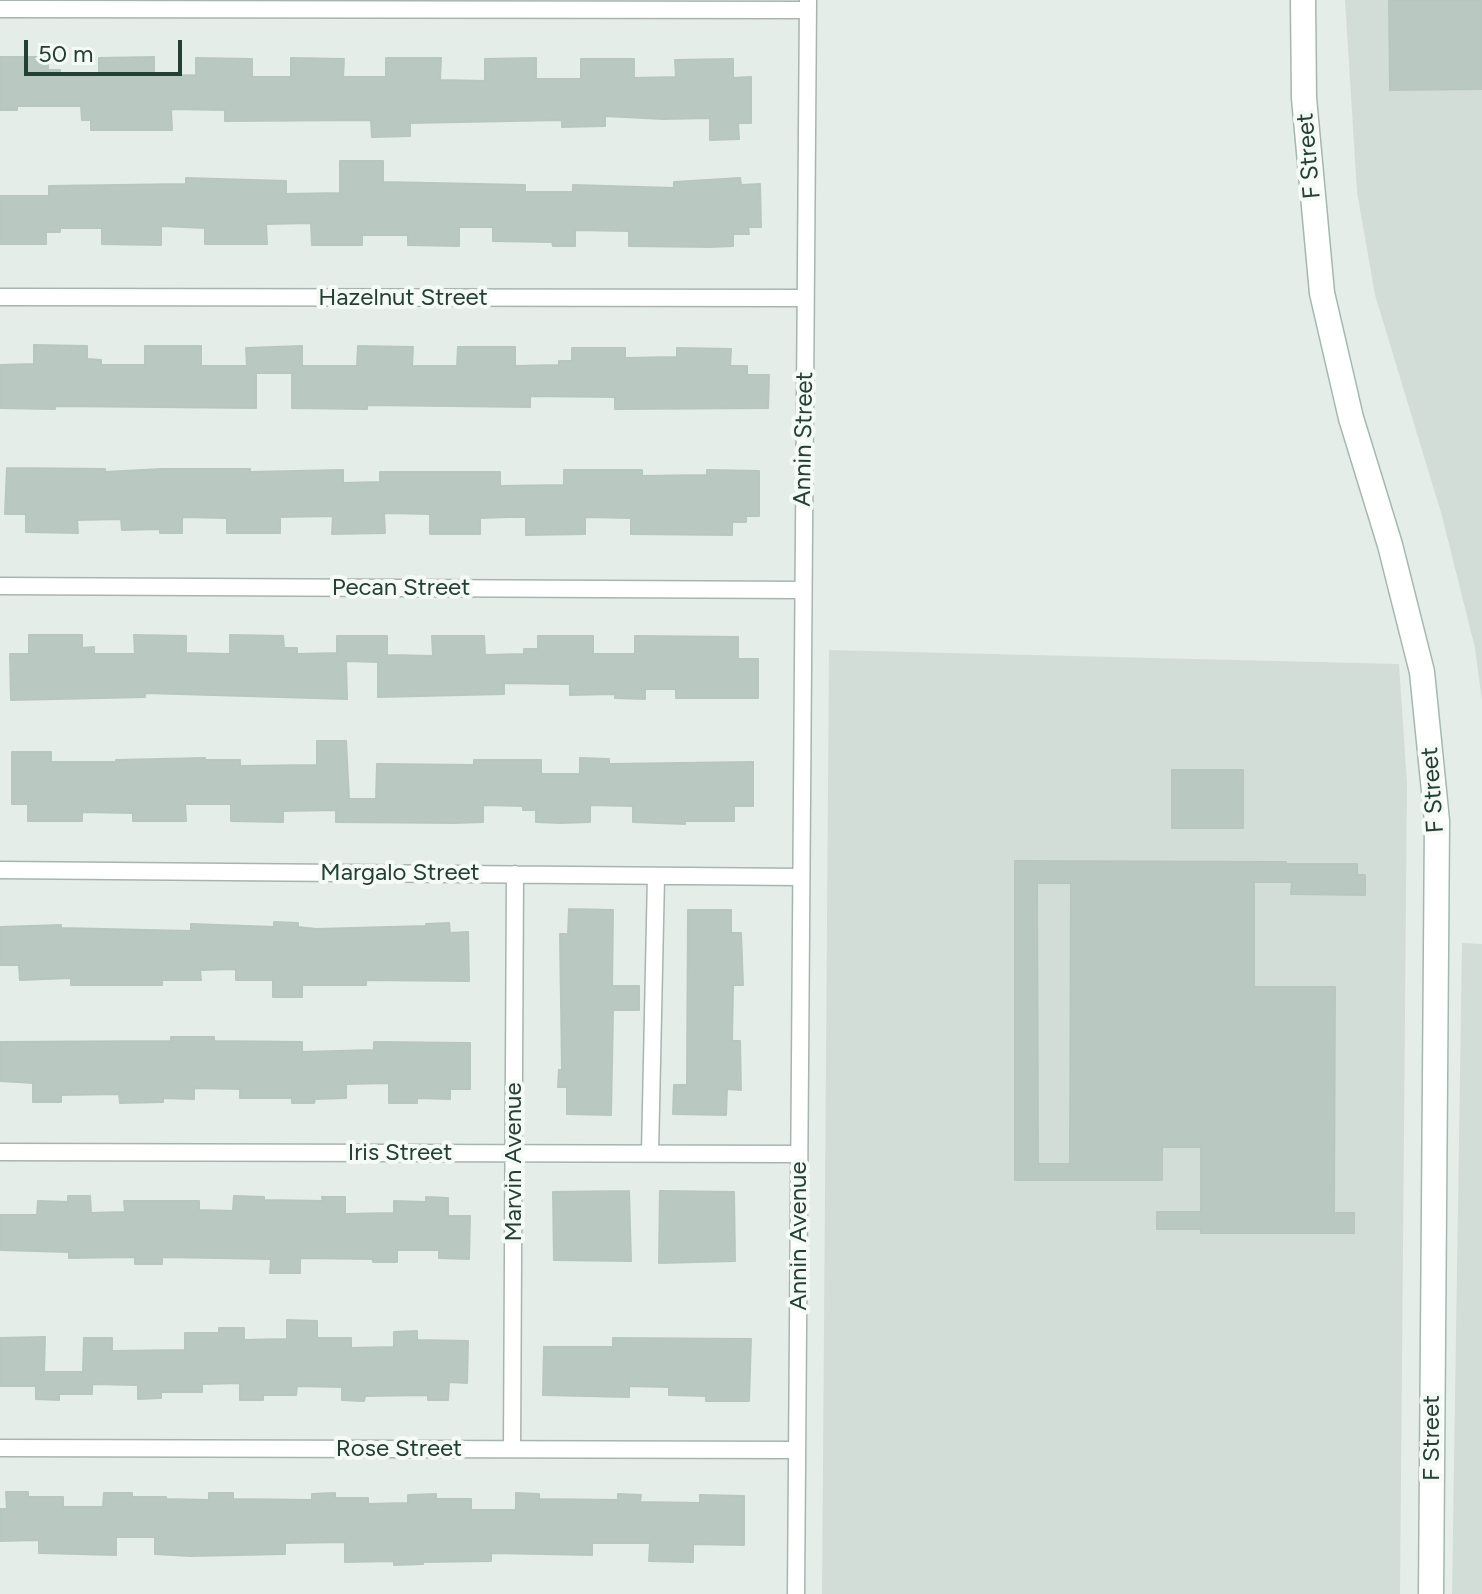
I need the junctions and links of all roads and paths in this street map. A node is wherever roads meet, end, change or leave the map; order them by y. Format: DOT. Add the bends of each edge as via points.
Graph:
graph roads {
  1 [pos="1303,0"];
  2 [pos="119,5"];
  3 [pos="808,5"];
  4 [pos="0,9"];
  5 [pos="0,297"];
  6 [pos="805,298"];
  7 [pos="0,586"];
  8 [pos="803,590"];
  9 [pos="0,870"];
  10 [pos="515,874"];
  11 [pos="656,876"];
  12 [pos="800,877"];
  13 [pos="0,1152"];
  14 [pos="514,1153"];
  15 [pos="650,1153"];
  16 [pos="799,1154"];
  17 [pos="0,1448"];
  18 [pos="512,1449"];
  19 [pos="797,1450"];
  20 [pos="796,1594"];
  21 [pos="1431,1594"];
  1 -- 21 [label="street, F Street" via="1304,98 1322,293 1422,672 1437,821"];
  2 -- 3 [label="street"];
  2 -- 4 [label="street"];
  3 -- 6 [label="street, Annin Street"];
  5 -- 6 [label="street, Hazelnut Street"];
  6 -- 8 [label="street, Annin Street"];
  7 -- 8 [label="street, Pecan Street"];
  8 -- 12 [label="street, Annin Street"];
  9 -- 10 [label="street, Margalo Street"];
  10 -- 11 [label="street, Margalo Street"];
  10 -- 14 [label="street, Marvin Avenue"];
  11 -- 12 [label="street, Margalo Street"];
  11 -- 15 [label="street"];
  12 -- 16 [label="street, Annin Avenue"];
  13 -- 14 [label="street, Iris Street"];
  14 -- 15 [label="street, Iris Street"];
  14 -- 18 [label="street, Marvin Avenue"];
  15 -- 16 [label="street, Iris Street"];
  16 -- 19 [label="street, Annin Avenue"];
  17 -- 18 [label="street, Rose Street"];
  18 -- 19 [label="street, Rose Street"];
  19 -- 20 [label="street, Annin Avenue"];
}
